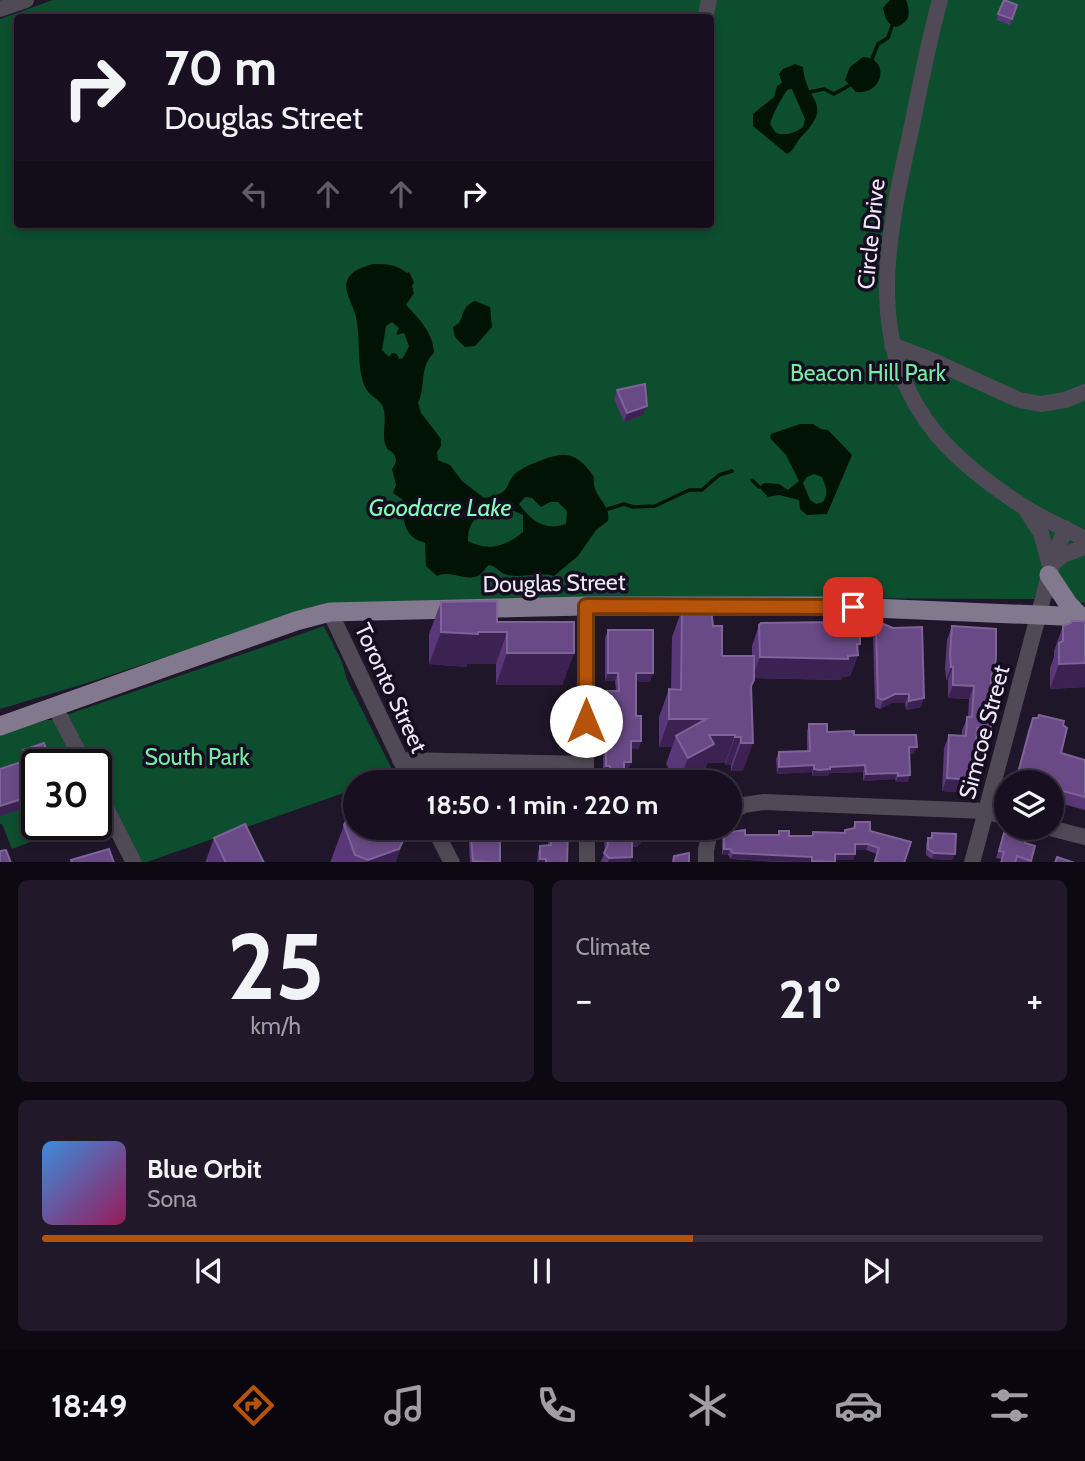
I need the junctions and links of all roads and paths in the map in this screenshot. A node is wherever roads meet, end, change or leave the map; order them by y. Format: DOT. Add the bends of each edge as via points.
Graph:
graph roads {
  1 [pos="26,0"];
  2 [pos="940,0"];
  3 [pos="0,9"];
  4 [pos="892,345"];
  5 [pos="1085,392"];
  6 [pos="1025,508"];
  7 [pos="1065,528"];
  8 [pos="1085,539"];
  9 [pos="1085,547"];
  10 [pos="1051,569"];
  11 [pos="586,606"];
  12 [pos="330,612"];
  13 [pos="1040,613"];
  14 [pos="1083,617"];
  15 [pos="55,707"];
  16 [pos="0,726"];
  17 [pos="77,749"];
  18 [pos="400,760"];
  19 [pos="586,764"];
  20 [pos="405,770"];
  21 [pos="586,770"];
  22 [pos="742,806"];
  23 [pos="985,811"];
  24 [pos="994,814"];
  25 [pos="112,820"];
  26 [pos="1064,832"];
  27 [pos="1085,837"];
  28 [pos="440,840"];
  29 [pos="587,840"];
  30 [pos="708,840"];
  31 [pos="133,862"];
  32 [pos="451,862"];
  33 [pos="587,862"];
  34 [pos="705,862"];
  35 [pos="972,862"];
  1 -- 3 [label="street"];
  2 -- 4 [label="street, Circle Drive" via="902,167 886,268"];
  4 -- 5 [label="street" via="1019,400 1041,404"];
  4 -- 6 [label="street, Circle Drive" via="909,392 937,435 970,468"];
  6 -- 7 [label="street, Circle Drive"];
  6 -- 10 [label="street, Circle Drive" via="1041,533"];
  7 -- 8 [label="street, Circle Drive"];
  7 -- 10 [label="street, Circle Drive"];
  9 -- 10 [label="street" via="1063,555"];
  10 -- 13 [label="street, Circle Drive"];
  10 -- 14 [label="main road" via="1069,605"];
  11 -- 12 [label="main road, Douglas Street"];
  11 -- 13 [label="main road, Douglas Street" via="826,606"];
  11 -- 19 [label="street"];
  12 -- 15 [label="main road, Douglas Street"];
  12 -- 18 [label="street, Toronto Street"];
  13 -- 14 [label="main road, Douglas Street"];
  13 -- 23 [label="street, Simcoe Street"];
  15 -- 16 [label="main road, Douglas Street"];
  15 -- 17 [label="street"];
  18 -- 19 [label="street"];
  18 -- 20 [label="street, Toronto Street"];
  19 -- 21 [label="street"];
  22 -- 23 [label="street" via="764,802"];
  23 -- 24 [label="street"];
  23 -- 35 [label="street, Simcoe Street"];
  25 -- 31 [label="street"];
  26 -- 27 [label="street"];
  28 -- 32 [label="street"];
  29 -- 33 [label="street"];
  30 -- 34 [label="street"];
}
